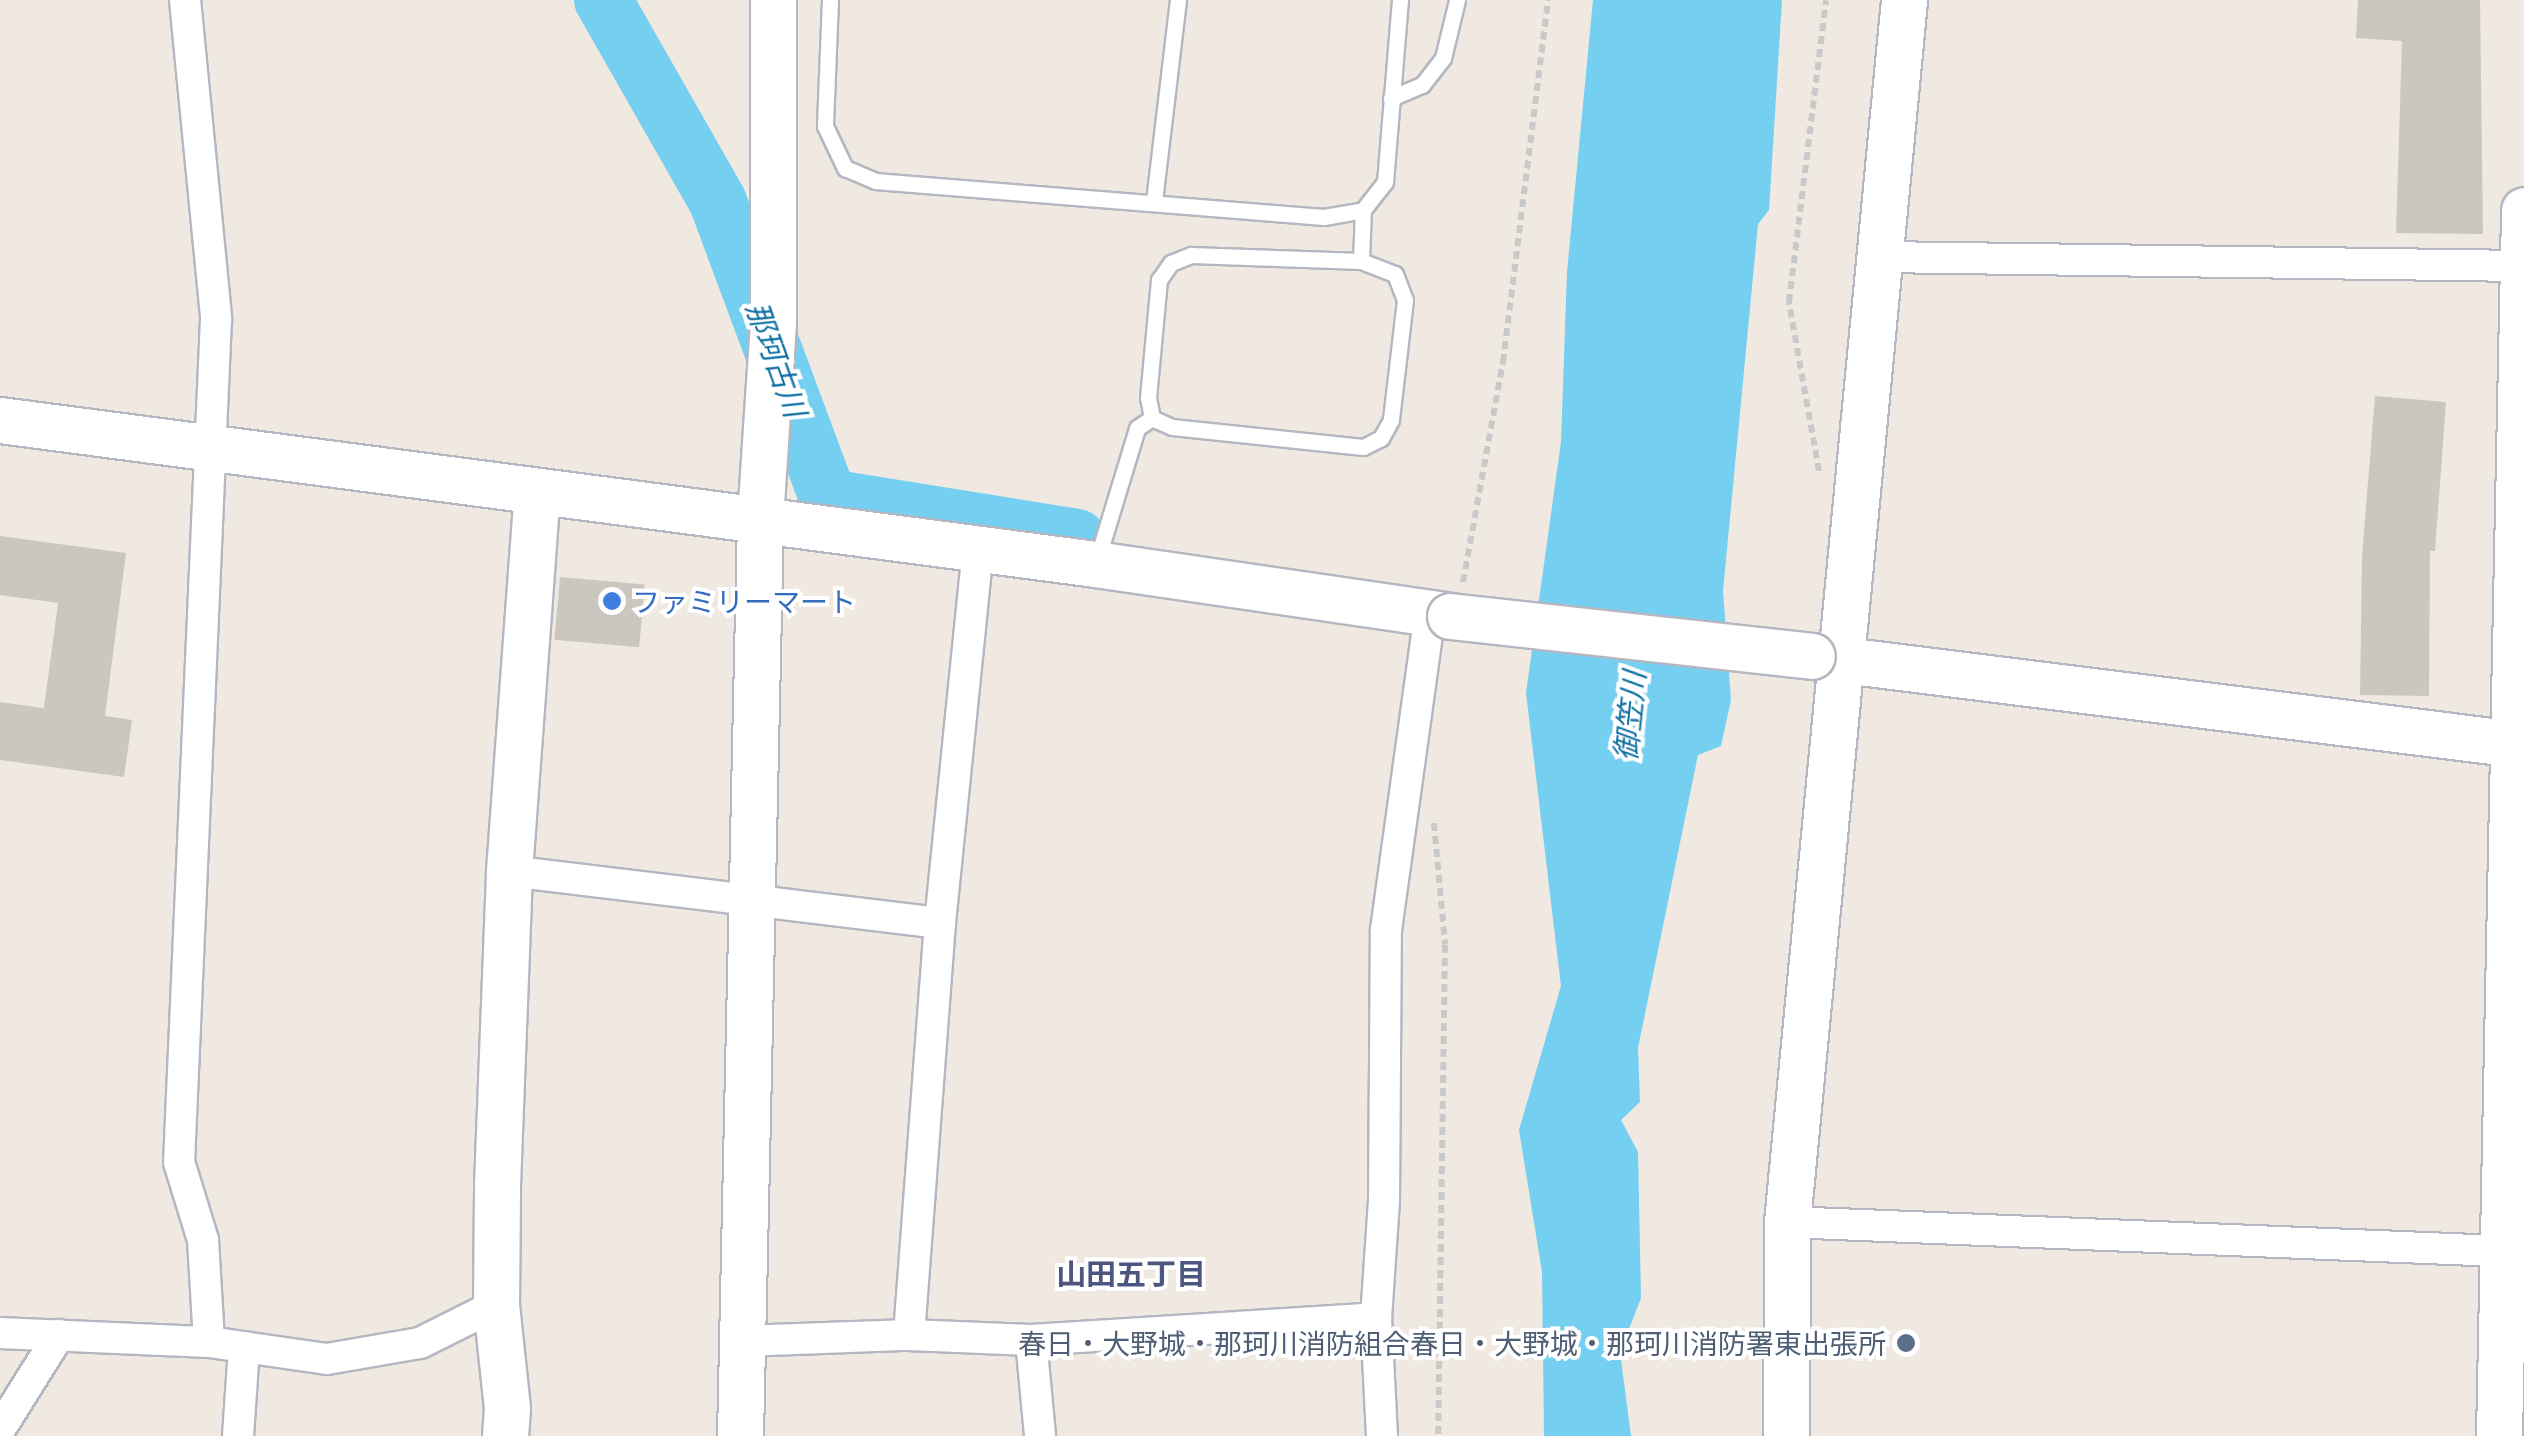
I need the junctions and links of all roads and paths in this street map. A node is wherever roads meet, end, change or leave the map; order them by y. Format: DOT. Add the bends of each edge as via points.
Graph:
graph roads {
  1 [pos="185,0"];
  2 [pos="773,0"];
  3 [pos="830,0"];
  4 [pos="1178,0"];
  5 [pos="1400,0"];
  6 [pos="1457,0"];
  7 [pos="1548,0"];
  8 [pos="1826,0"];
  9 [pos="1904,0"];
  10 [pos="1391,98"];
  11 [pos="1154,201"];
  12 [pos="1362,210"];
  13 [pos="2524,210"];
  14 [pos="1880,257"];
  15 [pos="1361,262"];
  16 [pos="2523,266"];
  17 [pos="1152,418"];
  18 [pos="0,420"];
  19 [pos="214,449"];
  20 [pos="1820,478"];
  21 [pos="537,494"];
  22 [pos="760,518"];
  23 [pos="978,548"];
  24 [pos="1096,564"];
  25 [pos="1447,607"];
  26 [pos="1826,658"];
  27 [pos="2518,745"];
  28 [pos="1435,804"];
  29 [pos="510,871"];
  30 [pos="753,899"];
  31 [pos="940,923"];
  32 [pos="1787,1222"];
  33 [pos="2501,1251"];
  34 [pos="496,1306"];
  35 [pos="1376,1318"];
  36 [pos="0,1333"];
  37 [pos="59,1335"];
  38 [pos="909,1335"];
  39 [pos="1031,1340"];
  40 [pos="209,1342"];
  41 [pos="742,1342"];
  42 [pos="244,1347"];
  43 [pos="0,1429"];
  44 [pos="238,1436"];
  45 [pos="505,1436"];
  46 [pos="740,1436"];
  47 [pos="1040,1436"];
  48 [pos="1382,1436"];
  49 [pos="1438,1436"];
  50 [pos="1786,1436"];
  51 [pos="2499,1436"];
  1 -- 19 [label="street" via="216,320"];
  2 -- 22 [label="street" via="772,322"];
  3 -- 11 [label="lane" via="825,126 845,168 875,181"];
  4 -- 11 [label="lane"];
  5 -- 10 [label="lane"];
  6 -- 10 [label="lane" via="1442,58 1422,85"];
  7 -- 25 [label="path" via="1503,362"];
  8 -- 20 [label="path" via="1789,302"];
  9 -- 14 [label="street"];
  10 -- 12 [label="lane" via="1385,182"];
  11 -- 12 [label="lane" via="1324,217"];
  12 -- 15 [label="lane"];
  13 -- 16 [label="street"];
  14 -- 16 [label="street"];
  14 -- 26 [label="street"];
  15 -- 17 [label="lane" via="1191,255 1170,263 1159,280 1148,398"];
  15 -- 17 [label="lane" via="1396,274 1404,300 1390,420 1381,438 1362,447 1172,427"];
  16 -- 27 [label="street"];
  17 -- 24 [label="lane" via="1137,428"];
  18 -- 19 [label="street"];
  19 -- 21 [label="street"];
  19 -- 40 [label="street" via="179,1162 203,1240"];
  21 -- 22 [label="street"];
  21 -- 29 [label="street"];
  22 -- 23 [label="street"];
  22 -- 30 [label="street"];
  23 -- 24 [label="street"];
  23 -- 31 [label="street"];
  24 -- 25 [label="street"];
  25 -- 26 [label="street, bridge"];
  25 -- 35 [label="street" via="1386,930 1384,1202"];
  26 -- 27 [label="street"];
  26 -- 32 [label="street"];
  27 -- 33 [label="street"];
  28 -- 49 [label="path" via="1445,945"];
  29 -- 30 [label="street"];
  29 -- 34 [label="street"];
  30 -- 31 [label="street"];
  30 -- 41 [label="street"];
  31 -- 38 [label="street"];
  32 -- 33 [label="street"];
  32 -- 50 [label="street"];
  33 -- 51 [label="street"];
  34 -- 42 [label="street" via="420,1343 346,1356"];
  34 -- 45 [label="street"];
  35 -- 39 [label="street"];
  35 -- 48 [label="street"];
  36 -- 37 [label="street"];
  37 -- 40 [label="street"];
  37 -- 43 [label="street"];
  38 -- 39 [label="street"];
  38 -- 41 [label="street"];
  39 -- 47 [label="street"];
  40 -- 42 [label="street"];
  41 -- 46 [label="street"];
  42 -- 44 [label="street"];
}
